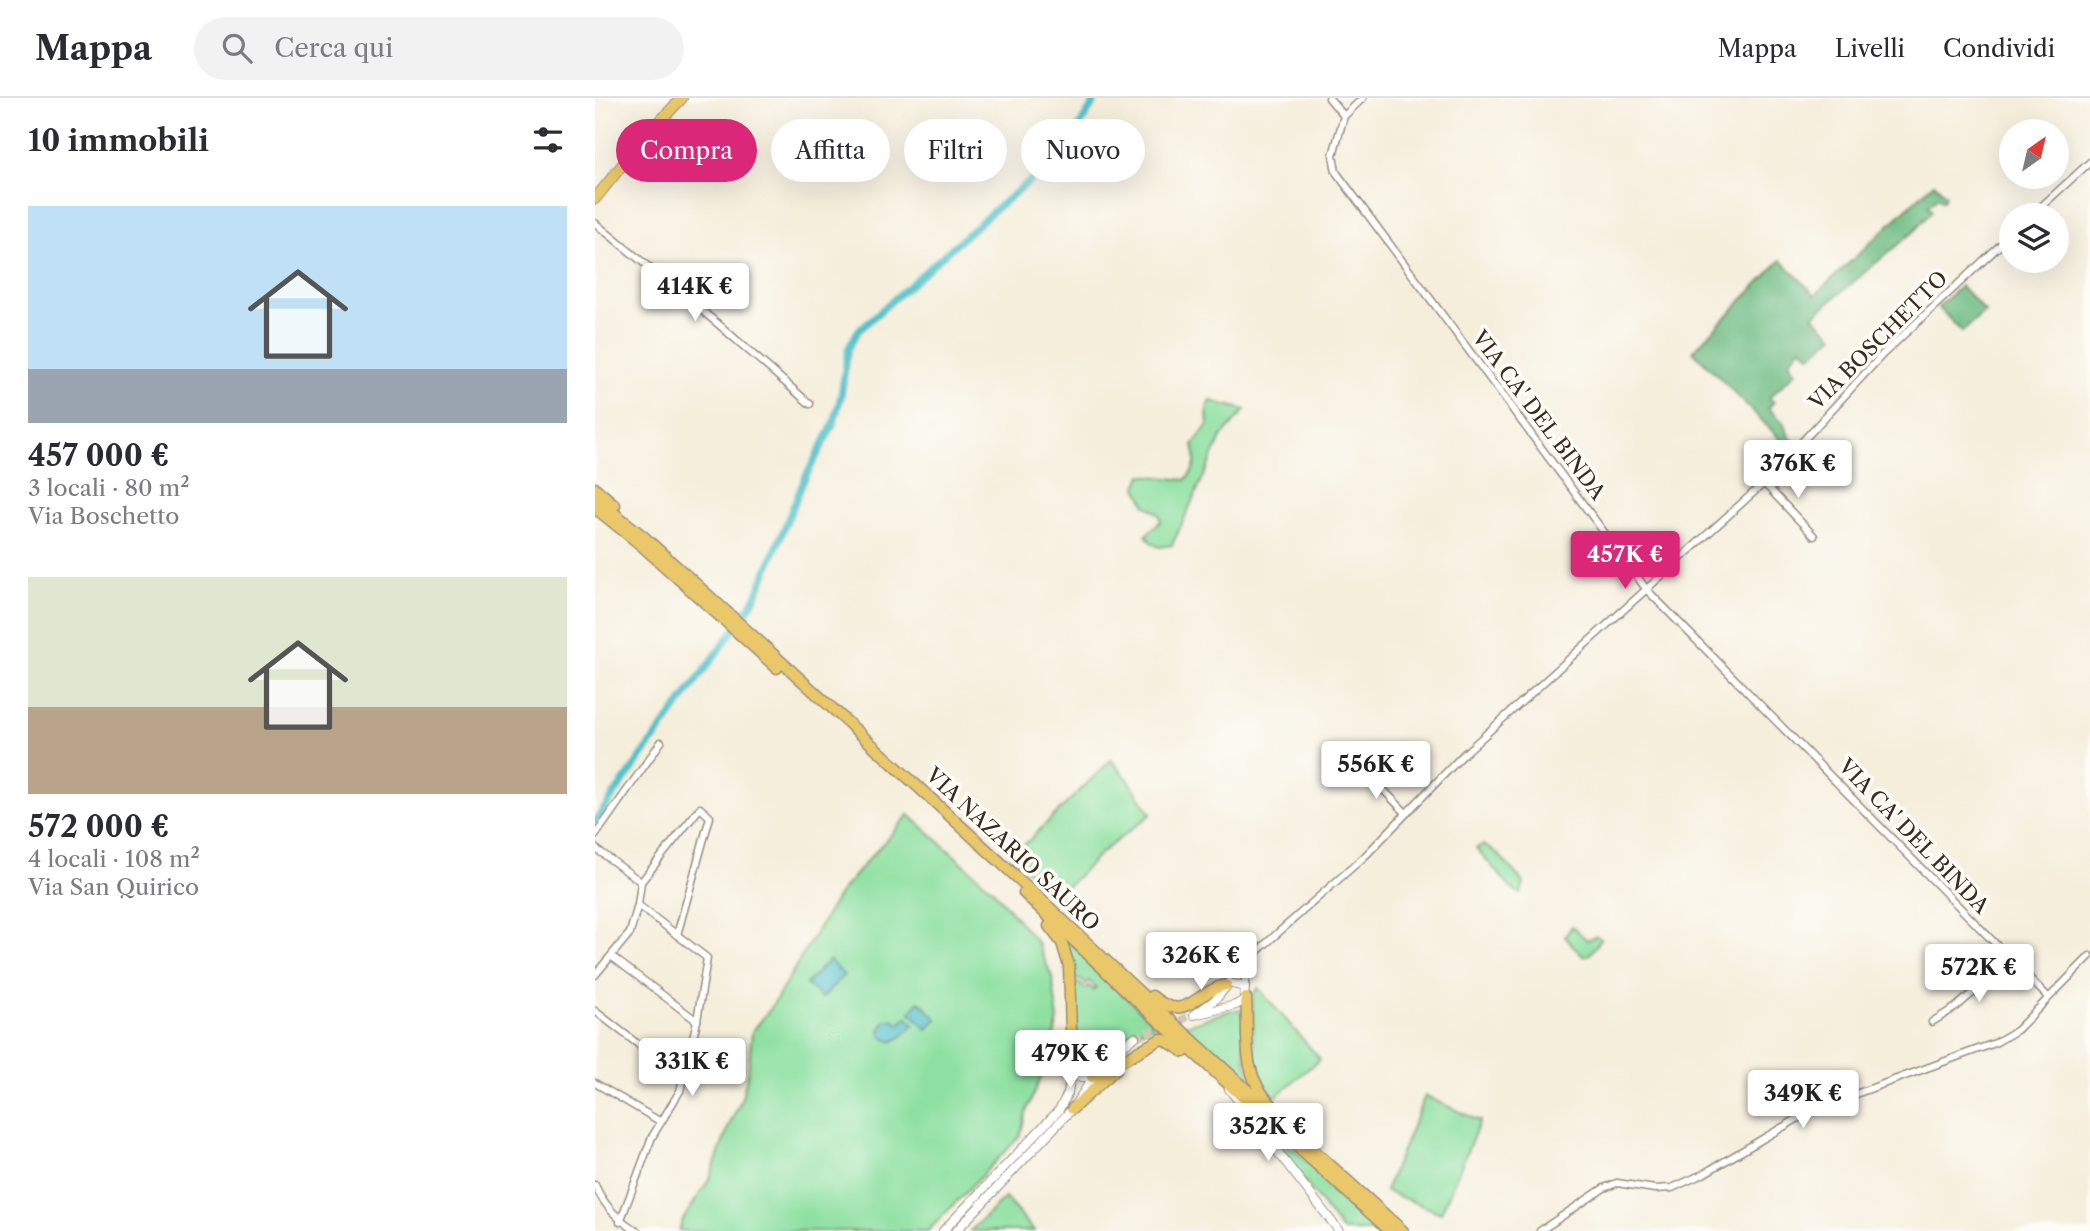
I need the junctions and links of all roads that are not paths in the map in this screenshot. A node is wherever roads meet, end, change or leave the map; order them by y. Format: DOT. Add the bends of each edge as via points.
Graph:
graph roads {
  1 [pos="682,98"];
  2 [pos="1329,98"];
  3 [pos="1363,98"];
  4 [pos="1345,116"];
  5 [pos="2090,162"];
  6 [pos="595,199"];
  7 [pos="2045,203"];
  8 [pos="595,223"];
  9 [pos="1999,245"];
  10 [pos="810,404"];
  11 [pos="1763,483"];
  12 [pos="595,488"];
  13 [pos="595,498"];
  14 [pos="595,508"];
  15 [pos="595,517"];
  16 [pos="643,536"];
  17 [pos="1814,536"];
  18 [pos="668,569"];
  19 [pos="1647,590"];
  20 [pos="731,621"];
  21 [pos="661,742"];
  22 [pos="1366,772"];
  23 [pos="1405,812"];
  24 [pos="595,836"];
  25 [pos="595,848"];
  26 [pos="1011,880"];
  27 [pos="641,882"];
  28 [pos="638,905"];
  29 [pos="677,935"];
  30 [pos="611,956"];
  31 [pos="2090,956"];
  32 [pos="1250,959"];
  33 [pos="2016,966"];
  34 [pos="595,975"];
  35 [pos="1227,984"];
  36 [pos="1136,989"];
  37 [pos="1245,993"];
  38 [pos="2048,997"];
  39 [pos="595,1011"];
  40 [pos="697,1021"];
  41 [pos="1932,1022"];
  42 [pos="1126,1059"];
  43 [pos="1072,1065"];
  44 [pos="1092,1077"];
  45 [pos="1221,1078"];
  46 [pos="683,1079"];
  47 [pos="595,1083"];
  48 [pos="1072,1110"];
  49 [pos="1278,1118"];
  50 [pos="661,1122"];
  51 [pos="595,1185"];
  52 [pos="620,1222"];
  53 [pos="637,1231"];
  54 [pos="943,1231"];
  55 [pos="956,1231"];
  56 [pos="1339,1231"];
  57 [pos="1390,1231"];
  58 [pos="1403,1231"];
  59 [pos="1540,1231"];
  1 -- 6 [label="main road"];
  2 -- 4 [label="street"];
  3 -- 4 [label="street"];
  4 -- 19 [label="street, VIA CA' DEL BINDA" via="1333,155 1336,172"];
  5 -- 7 [label="street"];
  8 -- 10 [label="street"];
  9 -- 11 [label="street, VIA BOSCHETTO" via="1884,354"];
  11 -- 17 [label="street"];
  11 -- 19 [label="street, VIA BOSCHETTO"];
  12 -- 16 [label="highway"];
  13 -- 16 [label="highway, VIA NAZARIO SAURO"];
  14 -- 18 [label="highway, VIA NAZARIO SAURO"];
  15 -- 18 [label="highway"];
  16 -- 20 [label="highway, VIA NAZARIO SAURO"];
  18 -- 20 [label="highway, VIA NAZARIO SAURO"];
  19 -- 23 [label="street, VIA BOSCHETTO" via="1455,761"];
  19 -- 33 [label="street, VIA CA' DEL BINDA"];
  20 -- 26 [label="highway, VIA NAZARIO SAURO"];
  20 -- 36 [label="highway, VIA NAZARIO SAURO" via="762,644"];
  21 -- 24 [label="street"];
  22 -- 23 [label="street"];
  23 -- 32 [label="street, VIA BOSCHETTO" via="1365,856"];
  25 -- 27 [label="street"];
  26 -- 43 [label="highway" via="1056,934 1065,953"];
  26 -- 45 [label="highway, VIA NAZARIO SAURO"];
  27 -- 28 [label="street"];
  27 -- 29 [label="street" via="700,808 709,817"];
  28 -- 29 [label="street"];
  28 -- 30 [label="street" via="630,933"];
  29 -- 40 [label="street" via="706,958"];
  30 -- 34 [label="street"];
  30 -- 40 [label="street"];
  31 -- 38 [label="street"];
  32 -- 35 [label="street, VIA BOSCHETTO"];
  32 -- 37 [label="street" via="1245,967"];
  33 -- 38 [label="street, VIA CA' DEL BINDA"];
  33 -- 41 [label="street" via="1988,980"];
  35 -- 36 [label="highway" via="1177,1009"];
  35 -- 37 [label="street"];
  35 -- 37 [label="street" via="1194,1015 1236,1005"];
  36 -- 49 [label="highway, VIA NAZARIO SAURO"];
  37 -- 49 [label="highway" via="1252,1076"];
  38 -- 59 [label="street" via="2017,1030 1995,1043 1812,1110 1672,1188 1618,1183 1604,1188"];
  39 -- 46 [label="street"];
  40 -- 46 [label="street"];
  42 -- 44 [label="highway"];
  42 -- 45 [label="highway" via="1161,1039"];
  42 -- 48 [label="highway"];
  43 -- 44 [label="street" via="1078,1077"];
  43 -- 44 [label="street" via="1078,1058 1135,1037 1107,1056"];
  43 -- 54 [label="street" via="1068,1093 1059,1110"];
  44 -- 48 [label="street"];
  45 -- 56 [label="street"];
  45 -- 57 [label="highway, VIA NAZARIO SAURO"];
  46 -- 50 [label="street"];
  47 -- 50 [label="street"];
  48 -- 55 [label="street"];
  49 -- 58 [label="highway, VIA NAZARIO SAURO"];
  50 -- 52 [label="street"];
  51 -- 52 [label="street"];
  52 -- 53 [label="street"];
}
